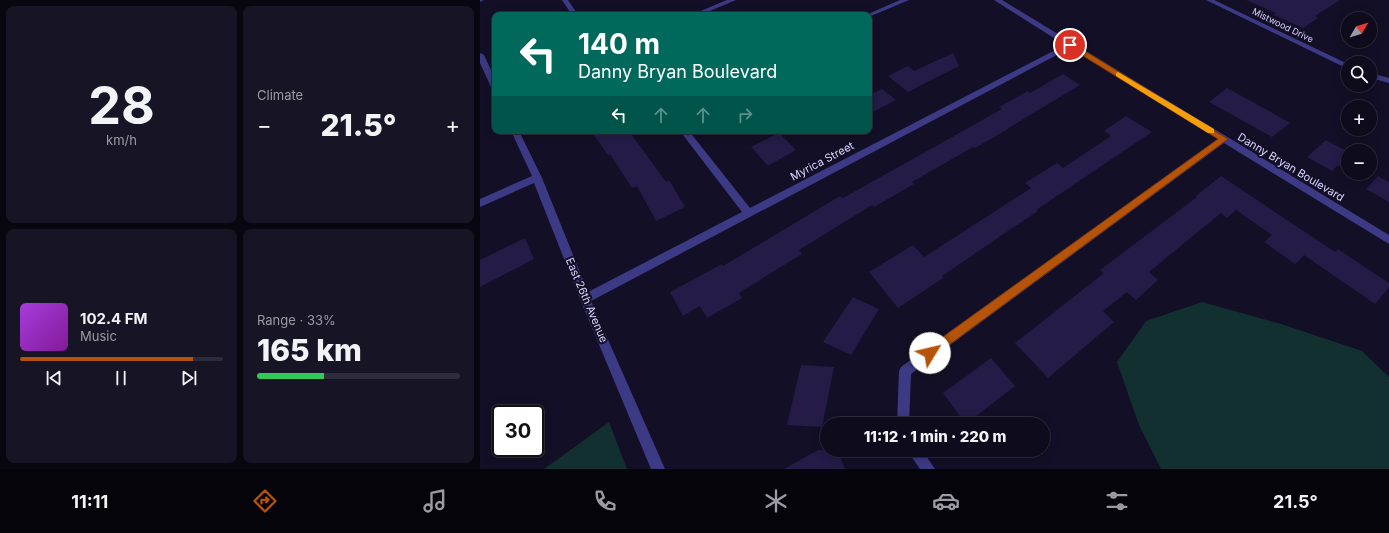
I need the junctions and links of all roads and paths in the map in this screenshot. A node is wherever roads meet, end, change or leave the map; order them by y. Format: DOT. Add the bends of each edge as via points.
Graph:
graph roads {
  1 [pos="565,0"];
  2 [pos="733,0"];
  3 [pos="906,0"];
  4 [pos="997,0"];
  5 [pos="1209,0"];
  6 [pos="573,12"];
  7 [pos="702,12"];
  8 [pos="872,14"];
  9 [pos="1070,45"];
  10 [pos="480,55"];
  11 [pos="1341,64"];
  12 [pos="1377,77"];
  13 [pos="492,81"];
  14 [pos="1389,81"];
  15 [pos="516,134"];
  16 [pos="686,134"];
  17 [pos="1224,139"];
  18 [pos="537,178"];
  19 [pos="480,203"];
  20 [pos="748,214"];
  21 [pos="1389,240"];
  22 [pos="586,299"];
  23 [pos="903,417"];
  24 [pos="919,457"];
  25 [pos="658,469"];
  26 [pos="928,469"];
  1 -- 6 [label="street"];
  2 -- 7 [label="street"];
  3 -- 8 [label="street"];
  4 -- 9 [label="street, Danny Bryan Boulevard"];
  5 -- 11 [label="street, Mistwood Drive"];
  9 -- 17 [label="street, Danny Bryan Boulevard"];
  9 -- 20 [label="street, Myrica Street"];
  10 -- 13 [label="street"];
  12 -- 14 [label="street"];
  15 -- 18 [label="street, East 26th Avenue"];
  16 -- 20 [label="street"];
  17 -- 21 [label="street, Danny Bryan Boulevard"];
  17 -- 23 [label="street" via="905,372"];
  18 -- 19 [label="street"];
  18 -- 22 [label="street, East 26th Avenue"];
  20 -- 22 [label="street, Myrica Street"];
  22 -- 25 [label="street, East 26th Avenue"];
  24 -- 26 [label="street"];
}
